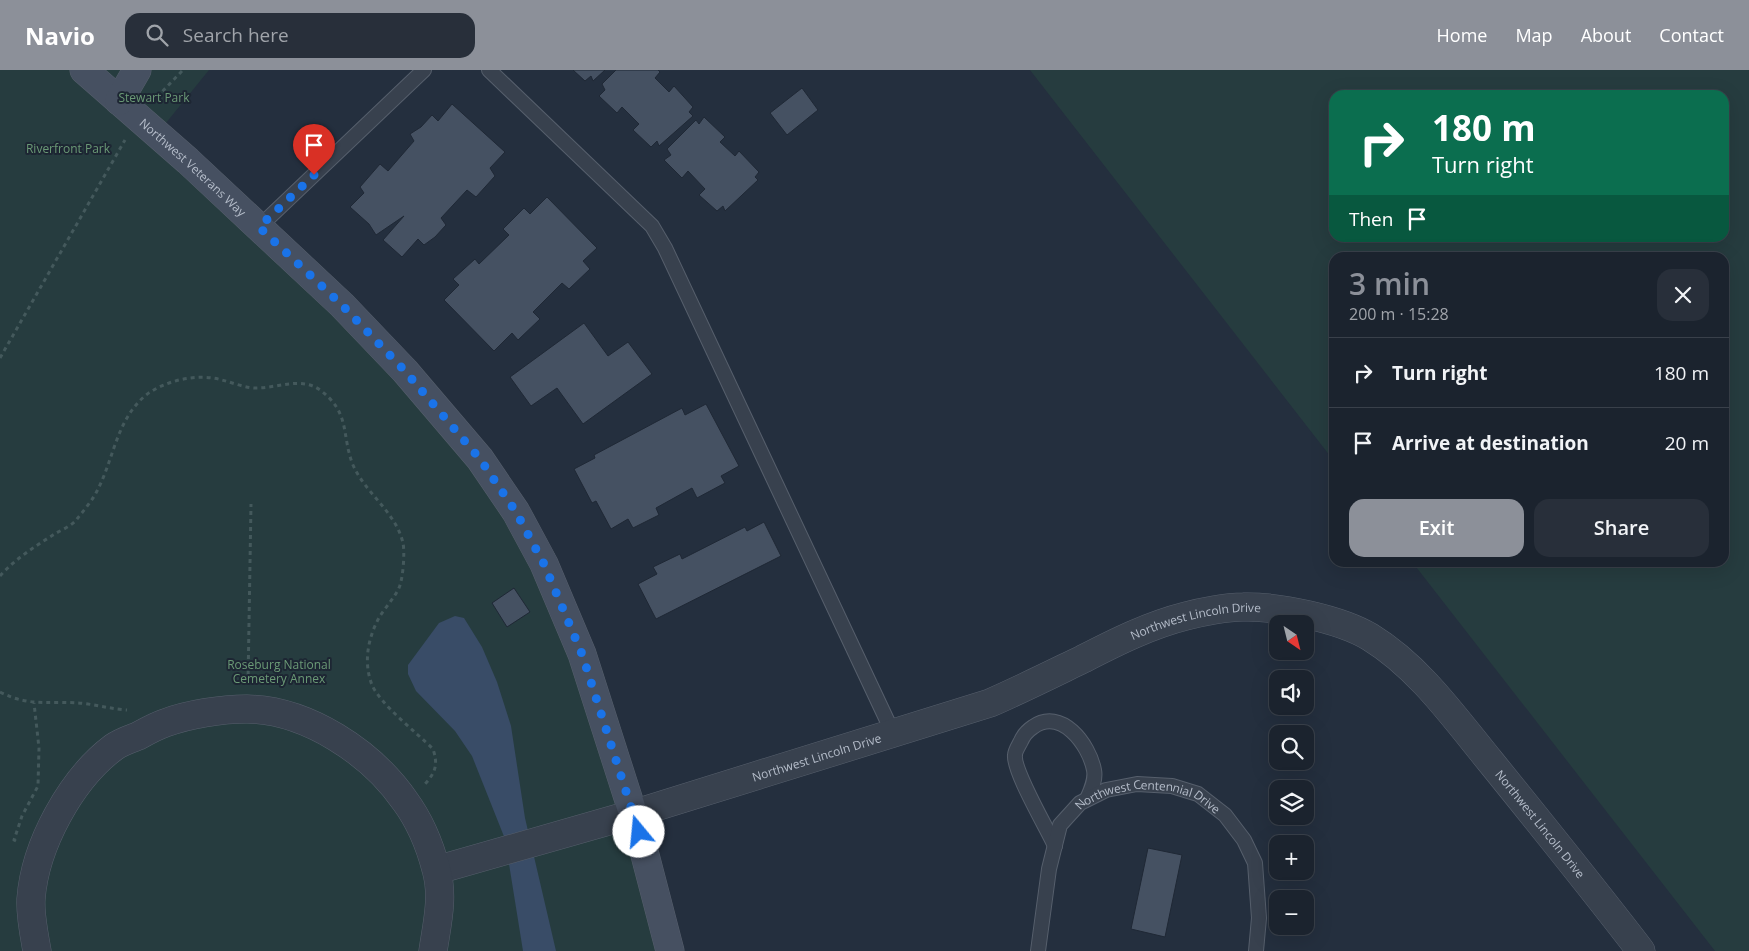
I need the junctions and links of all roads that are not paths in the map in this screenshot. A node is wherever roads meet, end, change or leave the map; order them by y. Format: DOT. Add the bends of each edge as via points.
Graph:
graph roads {
  1 [pos="84,70"];
  2 [pos="137,70"];
  3 [pos="424,70"];
  4 [pos="489,70"];
  5 [pos="128,110"];
  6 [pos="259,227"];
  7 [pos="893,733"];
  8 [pos="1087,799"];
  9 [pos="633,814"];
  10 [pos="1055,846"];
  11 [pos="437,870"];
  12 [pos="37,951"];
  13 [pos="433,951"];
  14 [pos="670,951"];
  15 [pos="1038,951"];
  16 [pos="1256,951"];
  17 [pos="1641,951"];
  1 -- 5 [label="street, Northwest Veterans Way"];
  2 -- 5 [label="street"];
  3 -- 6 [label="lane"];
  4 -- 7 [label="lane" via="652,226"];
  5 -- 6 [label="street, Northwest Veterans Way"];
  6 -- 9 [label="street, Northwest Veterans Way" via="342,305 405,371 480,459 516,512 544,564 582,654"];
  7 -- 9 [label="street, Northwest Lincoln Drive"];
  7 -- 17 [label="street, Northwest Lincoln Drive" via="990,702 1132,634 1186,616 1243,607 1293,612 1340,624 1369,636 1423,681"];
  8 -- 10 [label="lane, Northwest Centennial Drive" via="1080,802 1060,826"];
  8 -- 10 [label="lane" via="1094,783 1094,770 1075,734 1061,723 1040,722 1024,733 1015,755 1023,783"];
  8 -- 16 [label="lane, Northwest Centennial Drive" via="1106,790 1137,784 1172,786 1198,794 1225,815 1244,840 1255,863"];
  9 -- 11 [label="street, Northwest Lincoln Drive"];
  9 -- 14 [label="street, Northwest Veterans Way"];
  10 -- 15 [label="lane, Northwest Centennial Drive"];
  11 -- 12 [label="street" via="424,836 405,801 352,747 286,715 247,709 201,714 166,723 115,746 87,774 64,804 46,839 34,877 31,900"];
  11 -- 13 [label="street" via="440,907"];
}
